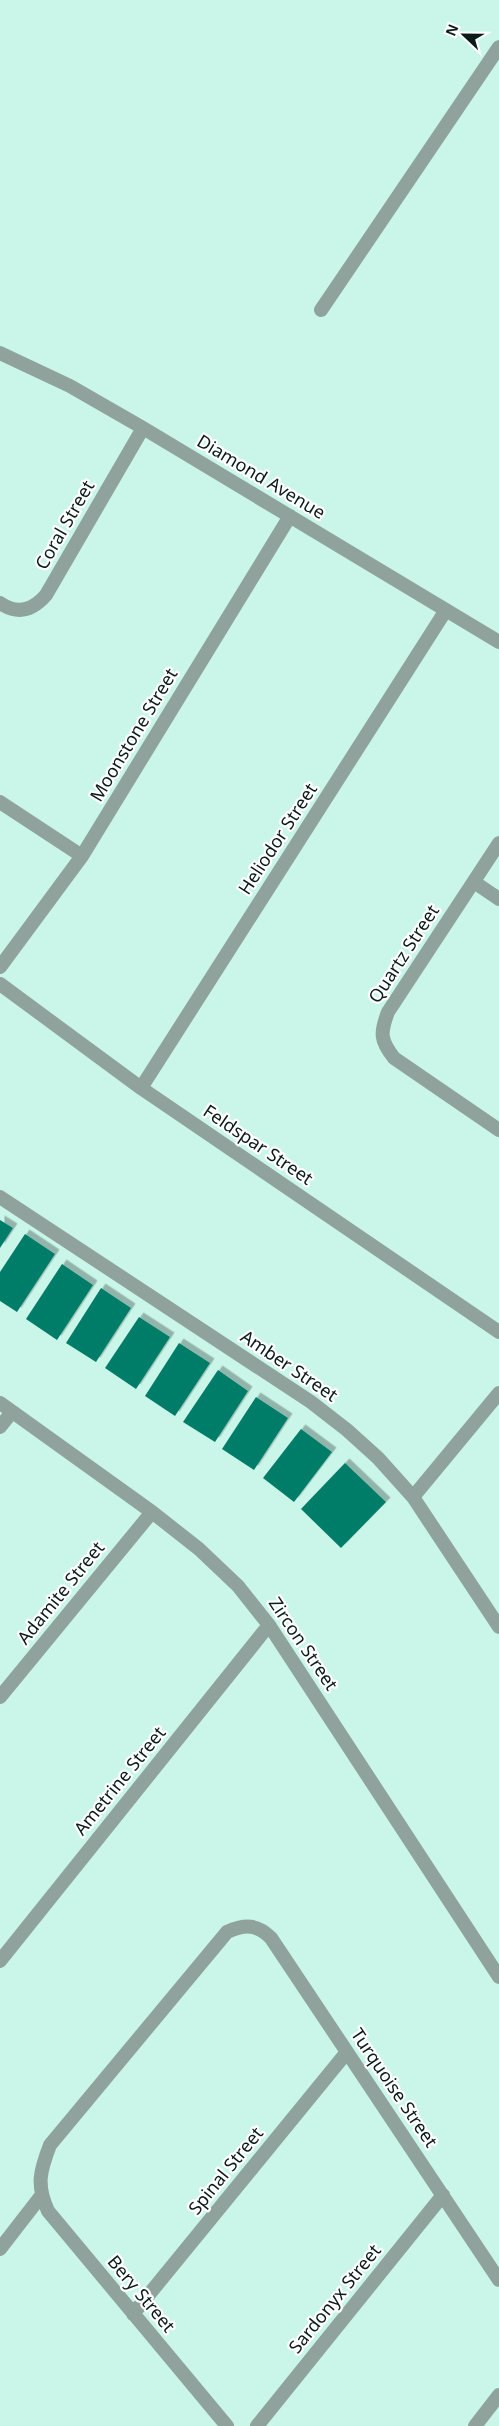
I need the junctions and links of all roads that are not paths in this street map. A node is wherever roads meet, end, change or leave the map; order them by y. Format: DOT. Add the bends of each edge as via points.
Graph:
graph roads {
  1 [pos="499,47"];
  2 [pos="321,310"];
  3 [pos="0,353"];
  4 [pos="143,428"];
  5 [pos="290,516"];
  6 [pos="0,603"];
  7 [pos="446,610"];
  8 [pos="499,642"];
  9 [pos="0,802"];
  10 [pos="499,843"];
  11 [pos="82,856"];
  12 [pos="474,882"];
  13 [pos="499,899"];
  14 [pos="0,967"];
  15 [pos="0,984"];
  16 [pos="141,1088"];
  17 [pos="499,1130"];
  18 [pos="0,1197"];
  19 [pos="499,1332"];
  20 [pos="499,1394"];
  21 [pos="0,1403"];
  22 [pos="12,1412"];
  23 [pos="0,1427"];
  24 [pos="413,1497"];
  25 [pos="152,1512"];
  26 [pos="269,1625"];
  27 [pos="499,1627"];
  28 [pos="0,1697"];
  29 [pos="251,1925"];
  30 [pos="0,1961"];
  31 [pos="499,1977"];
  32 [pos="347,2052"];
  33 [pos="443,2195"];
  34 [pos="41,2196"];
  35 [pos="0,2249"];
  36 [pos="499,2280"];
  37 [pos="133,2314"];
  38 [pos="499,2396"];
  39 [pos="227,2426"];
  40 [pos="257,2426"];
  41 [pos="475,2426"];
  1 -- 2 [label="street"];
  3 -- 4 [label="street, Diamond Avenue" via="70,386"];
  4 -- 5 [label="street, Diamond Avenue"];
  4 -- 6 [label="street, Coral Street" via="46,595 26,610"];
  5 -- 7 [label="street, Diamond Avenue"];
  5 -- 11 [label="street, Moonstone Street"];
  7 -- 8 [label="street, Diamond Avenue"];
  7 -- 16 [label="street, Heliodor Street"];
  9 -- 11 [label="street"];
  10 -- 12 [label="street, Quartz Street"];
  11 -- 14 [label="street, Moonstone Street"];
  12 -- 13 [label="street"];
  12 -- 17 [label="street, Quartz Street" via="388,1012 382,1036 385,1047 394,1058"];
  15 -- 16 [label="street, Feldspar Street"];
  16 -- 19 [label="street, Feldspar Street"];
  18 -- 24 [label="street, Amber Street" via="311,1402 378,1458"];
  20 -- 24 [label="street"];
  21 -- 22 [label="street, Zircon Street"];
  22 -- 23 [label="street"];
  22 -- 25 [label="street, Zircon Street"];
  24 -- 27 [label="street, Amber Street"];
  25 -- 26 [label="street, Zircon Street" via="199,1549 238,1586"];
  25 -- 28 [label="street, Adamite Street"];
  26 -- 30 [label="street, Ametrine Street"];
  26 -- 31 [label="street, Zircon Street"];
  29 -- 32 [label="street, Turquoise Street" via="262,1929 271,1938"];
  29 -- 34 [label="street, Bery Street" via="227,1932 50,2145 40,2179"];
  32 -- 33 [label="street, Turquoise Street"];
  32 -- 37 [label="street, Spinal Street"];
  33 -- 36 [label="street, Turquoise Street"];
  33 -- 40 [label="street, Sardonyx Street"];
  34 -- 35 [label="street"];
  34 -- 37 [label="street, Bery Street" via="48,2211"];
  37 -- 39 [label="street, Bery Street"];
  38 -- 41 [label="street"];
}
